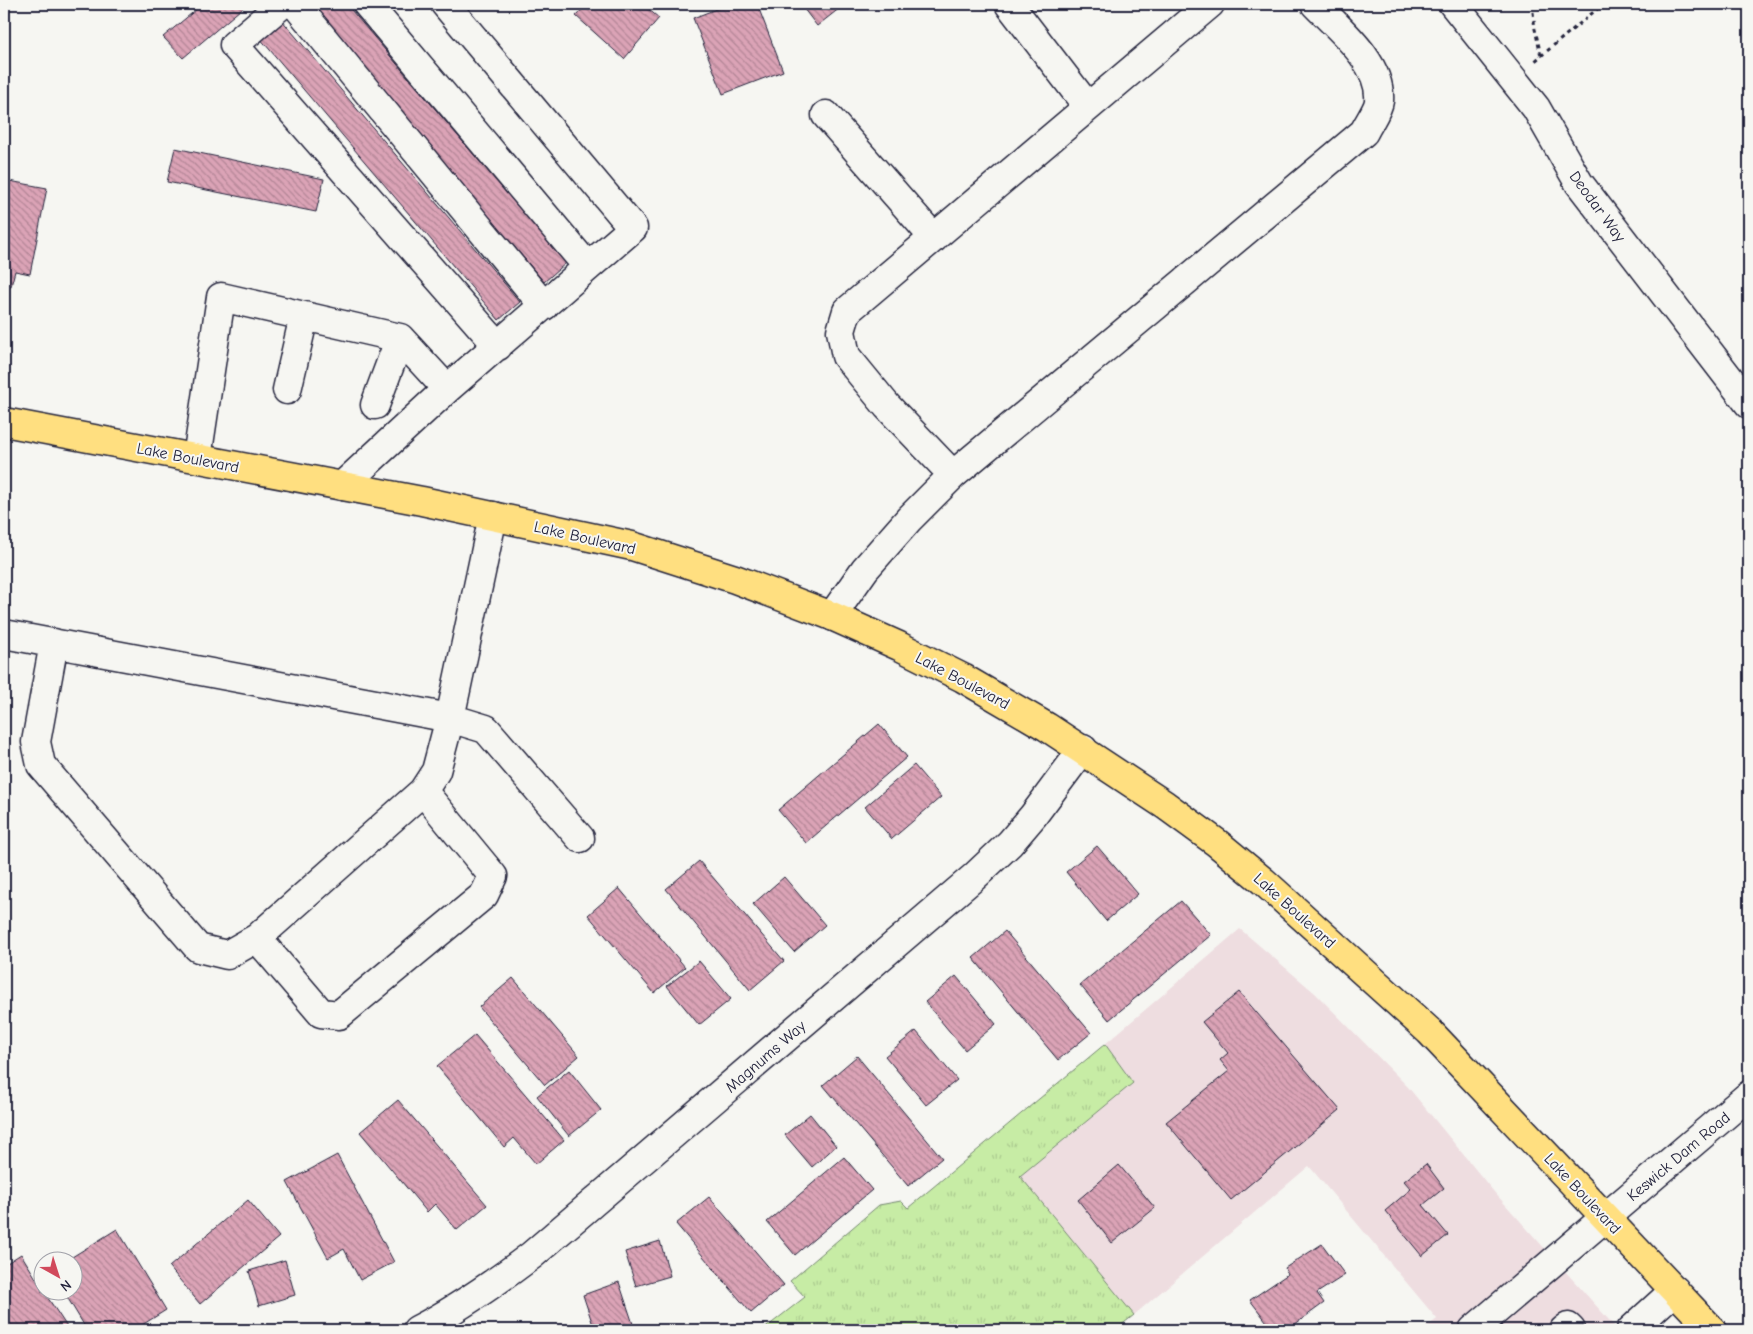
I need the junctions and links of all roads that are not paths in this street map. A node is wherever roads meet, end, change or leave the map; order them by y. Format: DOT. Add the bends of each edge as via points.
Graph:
graph roads {
  1 [pos="282,4"];
  2 [pos="295,4"];
  3 [pos="367,4"];
  4 [pos="446,4"];
  5 [pos="1009,4"];
  6 [pos="1210,4"];
  7 [pos="1315,4"];
  8 [pos="1453,4"];
  9 [pos="1088,107"];
  10 [pos="826,115"];
  11 [pos="934,238"];
  12 [pos="588,267"];
  13 [pos="544,306"];
  14 [pos="304,316"];
  15 [pos="400,338"];
  16 [pos="498,346"];
  17 [pos="447,389"];
  18 [pos="287,390"];
  19 [pos="1749,404"];
  20 [pos="376,405"];
  21 [pos="4,422"];
  22 [pos="197,458"];
  23 [pos="953,475"];
  24 [pos="342,486"];
  25 [pos="492,516"];
  26 [pos="832,616"];
  27 [pos="4,634"];
  28 [pos="54,643"];
  29 [pos="450,718"];
  30 [pos="1083,749"];
  31 [pos="423,791"];
  32 [pos="580,838"];
  33 [pos="257,938"];
  34 [pos="1749,1095"];
  35 [pos="1606,1217"];
  36 [pos="1675,1290"];
  37 [pos="417,1330"];
  38 [pos="1473,1330"];
  39 [pos="1564,1330"];
  40 [pos="1571,1330"];
  41 [pos="1631,1330"];
  42 [pos="1712,1330"];
  1 -- 16 [label="street" via="234,45"];
  2 -- 13 [label="street"];
  3 -- 12 [label="street"];
  4 -- 12 [label="street" via="633,228"];
  5 -- 9 [label="street"];
  6 -- 9 [label="street"];
  7 -- 23 [label="street" via="1368,61 1377,80 1379,102 1364,132"];
  8 -- 19 [label="street, Deodar Way" via="1536,108 1579,183"];
  9 -- 11 [label="street"];
  10 -- 11 [label="street"];
  11 -- 23 [label="street" via="847,311 841,331 846,356 887,406"];
  12 -- 13 [label="street"];
  13 -- 16 [label="street"];
  14 -- 15 [label="street"];
  14 -- 18 [label="street"];
  14 -- 22 [label="street" via="221,298"];
  15 -- 17 [label="street"];
  15 -- 20 [label="street"];
  16 -- 17 [label="street"];
  17 -- 24 [label="street"];
  21 -- 22 [label="main road, Lake Boulevard"];
  22 -- 24 [label="main road, Lake Boulevard"];
  23 -- 26 [label="street" via="865,569"];
  24 -- 25 [label="main road, Lake Boulevard"];
  25 -- 26 [label="main road, Lake Boulevard" via="632,546 735,579"];
  25 -- 29 [label="street"];
  26 -- 30 [label="main road, Lake Boulevard" via="963,678"];
  27 -- 28 [label="street"];
  28 -- 29 [label="street"];
  28 -- 33 [label="street" via="36,742 41,765 198,948 227,954"];
  29 -- 31 [label="street" via="436,772"];
  29 -- 32 [label="street" via="486,729"];
  30 -- 35 [label="main road, Lake Boulevard" via="1191,822 1263,881 1430,1031"];
  30 -- 37 [label="street, Magnums Way" via="1033,816 974,877 532,1255 484,1291"];
  31 -- 33 [label="street"];
  31 -- 33 [label="street" via="493,876 484,895 339,1015 321,1013"];
  34 -- 35 [label="street, Keswick Dam Road"];
  35 -- 36 [label="main road, Lake Boulevard"];
  35 -- 38 [label="street, Keswick Dam Road"];
  36 -- 41 [label="street"];
  36 -- 42 [label="main road, Lake Boulevard"];
  39 -- 40 [label="street" via="1568,1327"];
}
